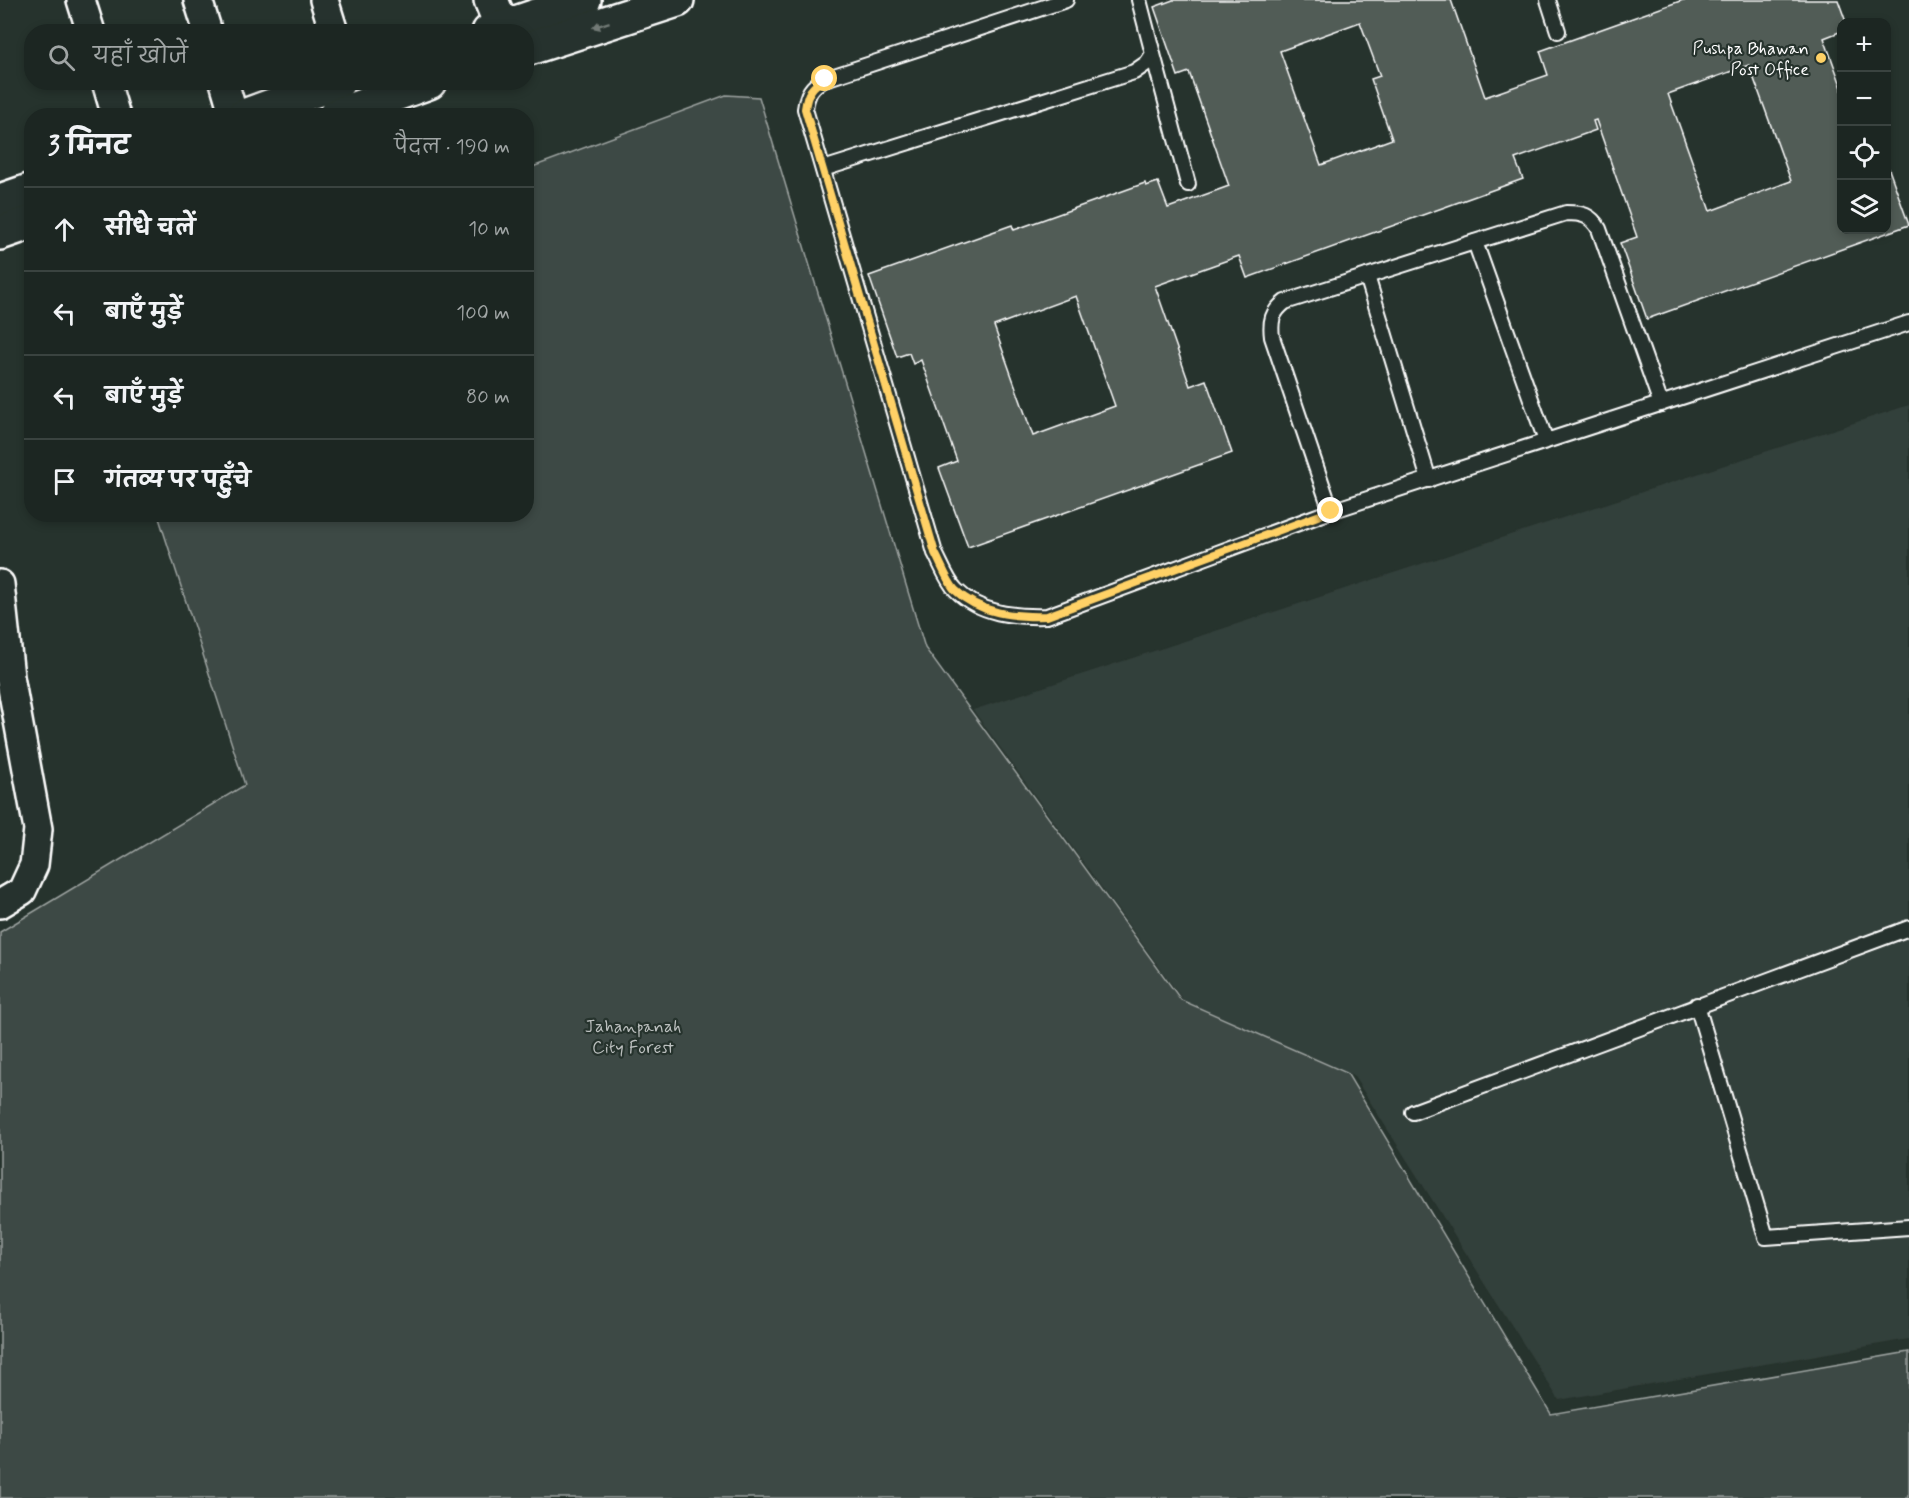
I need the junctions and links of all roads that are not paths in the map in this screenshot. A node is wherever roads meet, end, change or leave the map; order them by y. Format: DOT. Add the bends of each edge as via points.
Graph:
graph roads {
  1 [pos="81,0"];
  2 [pos="198,0"];
  3 [pos="324,0"];
  4 [pos="584,0"];
  5 [pos="677,0"];
  6 [pos="1066,0"];
  7 [pos="1139,0"];
  8 [pos="1548,0"];
  9 [pos="496,22"];
  10 [pos="88,24"];
  11 [pos="206,24"];
  12 [pos="332,24"];
  13 [pos="1558,31"];
  14 [pos="534,46"];
  15 [pos="1153,54"];
  16 [pos="108,90"];
  17 [pos="226,90"];
  18 [pos="316,90"];
  19 [pos="407,90"];
  20 [pos="114,108"];
  21 [pos="232,108"];
  22 [pos="266,108"];
  23 [pos="357,108"];
  24 [pos="822,170"];
  25 [pos="1188,184"];
  26 [pos="24,193"];
  27 [pos="0,201"];
  28 [pos="24,225"];
  29 [pos="0,233"];
  30 [pos="1475,242"];
  31 [pos="1367,276"];
  32 [pos="1909,323"];
  33 [pos="1661,404"];
  34 [pos="1546,441"];
  35 [pos="1429,480"];
  36 [pos="1331,511"];
  37 [pos="0,584"];
  38 [pos="3,619"];
  39 [pos="5,678"];
  40 [pos="0,904"];
  41 [pos="1909,928"];
  42 [pos="1697,1005"];
  43 [pos="1413,1112"];
  44 [pos="1909,1227"];
  1 -- 10 [label="street"];
  2 -- 11 [label="street"];
  3 -- 12 [label="street"];
  4 -- 9 [label="street"];
  5 -- 14 [label="street, one-way"];
  6 -- 24 [label="lane" via="815,84 807,94 805,109"];
  7 -- 15 [label="lane"];
  8 -- 13 [label="lane"];
  15 -- 24 [label="lane" via="1134,72"];
  15 -- 25 [label="lane"];
  16 -- 20 [label="street"];
  17 -- 21 [label="street"];
  18 -- 22 [label="street"];
  19 -- 23 [label="street"];
  24 -- 36 [label="lane" via="935,553 955,589 987,610 1016,617 1047,616"];
  26 -- 27 [label="street"];
  28 -- 29 [label="street"];
  30 -- 31 [label="lane"];
  30 -- 33 [label="lane" via="1566,213 1593,218"];
  30 -- 34 [label="lane"];
  31 -- 35 [label="lane"];
  31 -- 36 [label="lane" via="1286,302 1274,311 1271,326"];
  32 -- 33 [label="lane"];
  33 -- 34 [label="lane"];
  34 -- 35 [label="lane"];
  35 -- 36 [label="lane"];
  37 -- 38 [label="street"];
  38 -- 39 [label="street"];
  39 -- 40 [label="street" via="38,829 34,865 22,891"];
  41 -- 42 [label="lane"];
  42 -- 43 [label="lane"];
  42 -- 44 [label="lane" via="1766,1237"];
}
